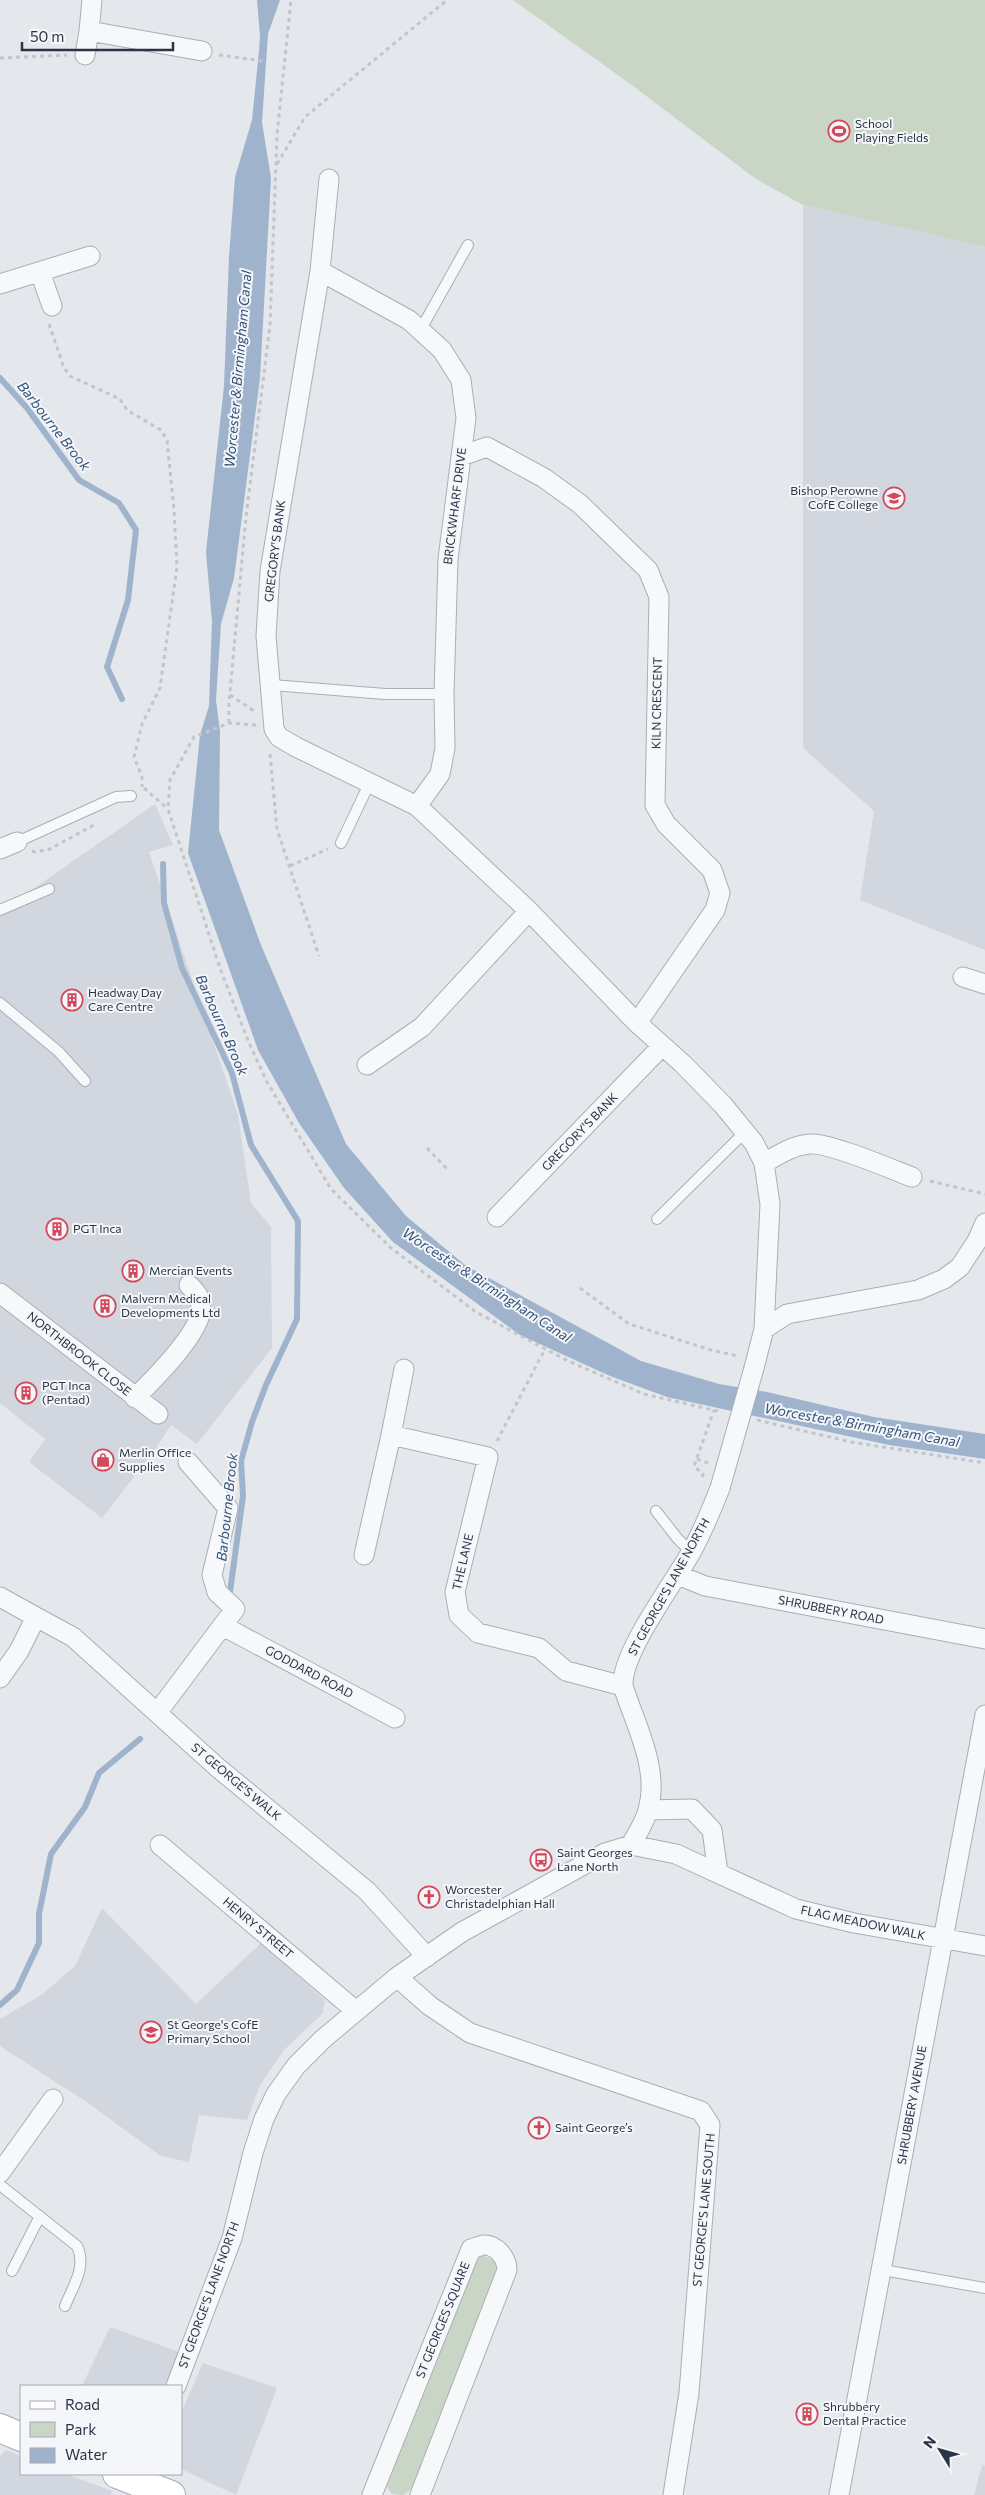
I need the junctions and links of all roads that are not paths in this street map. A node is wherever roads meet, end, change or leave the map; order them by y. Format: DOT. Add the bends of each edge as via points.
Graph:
graph roads {
  1 [pos="92,0"];
  2 [pos="89,31"];
  3 [pos="208,52"];
  4 [pos="85,55"];
  5 [pos="328,179"];
  6 [pos="468,245"];
  7 [pos="90,256"];
  8 [pos="320,271"];
  9 [pos="40,272"];
  10 [pos="0,284"];
  11 [pos="52,306"];
  12 [pos="421,329"];
  13 [pos="461,456"];
  14 [pos="272,685"];
  15 [pos="444,694"];
  16 [pos="370,782"];
  17 [pos="131,796"];
  18 [pos="417,806"];
  19 [pos="341,844"];
  20 [pos="8,845"];
  21 [pos="48,889"];
  22 [pos="0,910"];
  23 [pos="529,911"];
  24 [pos="963,977"];
  25 [pos="985,984"];
  26 [pos="0,1003"];
  27 [pos="637,1022"];
  28 [pos="662,1046"];
  29 [pos="367,1065"];
  30 [pos="86,1081"];
  31 [pos="746,1131"];
  32 [pos="764,1163"];
  33 [pos="912,1177"];
  34 [pos="497,1217"];
  35 [pos="657,1219"];
  36 [pos="985,1223"];
  37 [pos="981,1242"];
  38 [pos="190,1285"];
  39 [pos="0,1293"];
  40 [pos="764,1329"];
  41 [pos="404,1369"];
  42 [pos="135,1398"];
  43 [pos="158,1414"];
  44 [pos="390,1435"];
  45 [pos="188,1462"];
  46 [pos="656,1511"];
  47 [pos="691,1552"];
  48 [pos="364,1555"];
  49 [pos="678,1575"];
  50 [pos="0,1597"];
  51 [pos="36,1616"];
  52 [pos="223,1626"];
  53 [pos="985,1639"];
  54 [pos="0,1678"];
  55 [pos="623,1686"];
  56 [pos="156,1713"];
  57 [pos="985,1715"];
  58 [pos="395,1718"];
  59 [pos="648,1810"];
  60 [pos="160,1845"];
  61 [pos="631,1845"];
  62 [pos="718,1873"];
  63 [pos="942,1939"];
  64 [pos="985,1946"];
  65 [pos="427,1957"];
  66 [pos="397,1977"];
  67 [pos="356,2011"];
  68 [pos="53,2099"];
  69 [pos="0,2173"];
  70 [pos="0,2185"];
  71 [pos="40,2216"];
  72 [pos="883,2270"];
  73 [pos="12,2271"];
  74 [pos="985,2288"];
  75 [pos="65,2306"];
  76 [pos="176,2385"];
  77 [pos="123,2475"];
  78 [pos="146,2479"];
  79 [pos="171,2495"];
  80 [pos="372,2495"];
  81 [pos="420,2495"];
  82 [pos="673,2495"];
  83 [pos="840,2495"];
  1 -- 2 [label="street"];
  2 -- 3 [label="street"];
  2 -- 4 [label="street"];
  5 -- 8 [label="street, GREGORY'S BANK"];
  6 -- 12 [label="lane"];
  7 -- 9 [label="street"];
  8 -- 12 [label="street, BRICKWHARF DRIVE"];
  8 -- 14 [label="street, GREGORY'S BANK" via="270,571 266,636"];
  9 -- 10 [label="street"];
  9 -- 11 [label="street"];
  12 -- 13 [label="street, BRICKWHARF DRIVE" via="442,350 461,380 466,418"];
  13 -- 15 [label="street, BRICKWHARF DRIVE" via="448,559"];
  13 -- 27 [label="street, KILN CRESCENT" via="487,447 558,488 580,504 648,570 659,597 655,805 666,824 712,870 720,893 715,910"];
  14 -- 15 [label="lane" via="385,694"];
  14 -- 16 [label="street, GREGORY'S BANK" via="274,729 279,738"];
  15 -- 18 [label="street, BRICKWHARF DRIVE" via="445,748 440,774"];
  16 -- 18 [label="street"];
  16 -- 19 [label="lane"];
  17 -- 20 [label="lane" via="116,797"];
  18 -- 23 [label="street"];
  21 -- 22 [label="lane"];
  23 -- 27 [label="street"];
  23 -- 29 [label="street" via="422,1027"];
  24 -- 25 [label="street"];
  26 -- 30 [label="lane" via="59,1052"];
  27 -- 28 [label="street"];
  28 -- 31 [label="street" via="684,1064"];
  28 -- 34 [label="street, GREGORY'S BANK"];
  31 -- 32 [label="street"];
  31 -- 35 [label="lane"];
  32 -- 33 [label="street" via="794,1147 812,1143"];
  32 -- 40 [label="street" via="770,1204"];
  36 -- 37 [label="street"];
  37 -- 40 [label="street" via="960,1267 944,1279 918,1290 787,1314"];
  38 -- 42 [label="street" via="199,1296 201,1310 193,1331"];
  39 -- 42 [label="street, NORTHBROOK CLOSE"];
  40 -- 47 [label="street, ST GEORGE'S LANE NORTH, bridge" via="720,1488"];
  41 -- 44 [label="street"];
  42 -- 43 [label="street, NORTHBROOK CLOSE"];
  44 -- 48 [label="street"];
  44 -- 55 [label="street, THE LANE" via="488,1457 455,1592 459,1615 478,1633 539,1648 566,1671"];
  45 -- 52 [label="street" via="228,1508 212,1575 217,1592 235,1609"];
  46 -- 47 [label="lane"];
  47 -- 49 [label="street, ST GEORGE'S LANE NORTH"];
  49 -- 53 [label="street, SHRUBBERY ROAD" via="705,1586"];
  49 -- 55 [label="street, ST GEORGE'S LANE NORTH" via="629,1654 622,1675"];
  50 -- 51 [label="street, ST GEORGE'S WALK"];
  51 -- 54 [label="street" via="19,1651"];
  51 -- 56 [label="street, ST GEORGE'S WALK" via="73,1637"];
  52 -- 56 [label="street"];
  52 -- 58 [label="street, GODDARD ROAD"];
  55 -- 59 [label="street, ST GEORGE'S LANE NORTH" via="648,1763 652,1784"];
  56 -- 65 [label="street, ST GEORGE'S WALK" via="367,1891"];
  57 -- 63 [label="street, SHRUBBERY AVENUE"];
  59 -- 61 [label="street, ST GEORGE'S LANE NORTH"];
  59 -- 62 [label="street" via="692,1809 712,1830"];
  60 -- 67 [label="street, HENRY STREET"];
  61 -- 62 [label="street, FLAG MEADOW WALK" via="676,1854"];
  61 -- 65 [label="street, ST GEORGE'S LANE NORTH" via="588,1862 462,1932"];
  62 -- 63 [label="street, FLAG MEADOW WALK" via="796,1909"];
  63 -- 64 [label="street, FLAG MEADOW WALK"];
  63 -- 72 [label="street, SHRUBBERY AVENUE"];
  65 -- 66 [label="street, ST GEORGE'S LANE NORTH"];
  66 -- 67 [label="street, ST GEORGE'S LANE NORTH"];
  66 -- 82 [label="street, ST GEORGE'S LANE SOUTH" via="430,2006 470,2033 701,2111 710,2125 689,2393"];
  67 -- 76 [label="street, ST GEORGE'S LANE NORTH" via="296,2066 276,2094 253,2153 232,2238"];
  68 -- 69 [label="street"];
  70 -- 71 [label="lane"];
  71 -- 73 [label="lane"];
  71 -- 75 [label="lane" via="77,2246 82,2256 81,2270"];
  72 -- 74 [label="lane"];
  72 -- 83 [label="street, SHRUBBERY AVENUE"];
  77 -- 78 [label="main road"];
  78 -- 79 [label="main road"];
  80 -- 81 [label="street, ST GEORGES SQUARE" via="471,2249 484,2245 498,2249 507,2270"];
}
